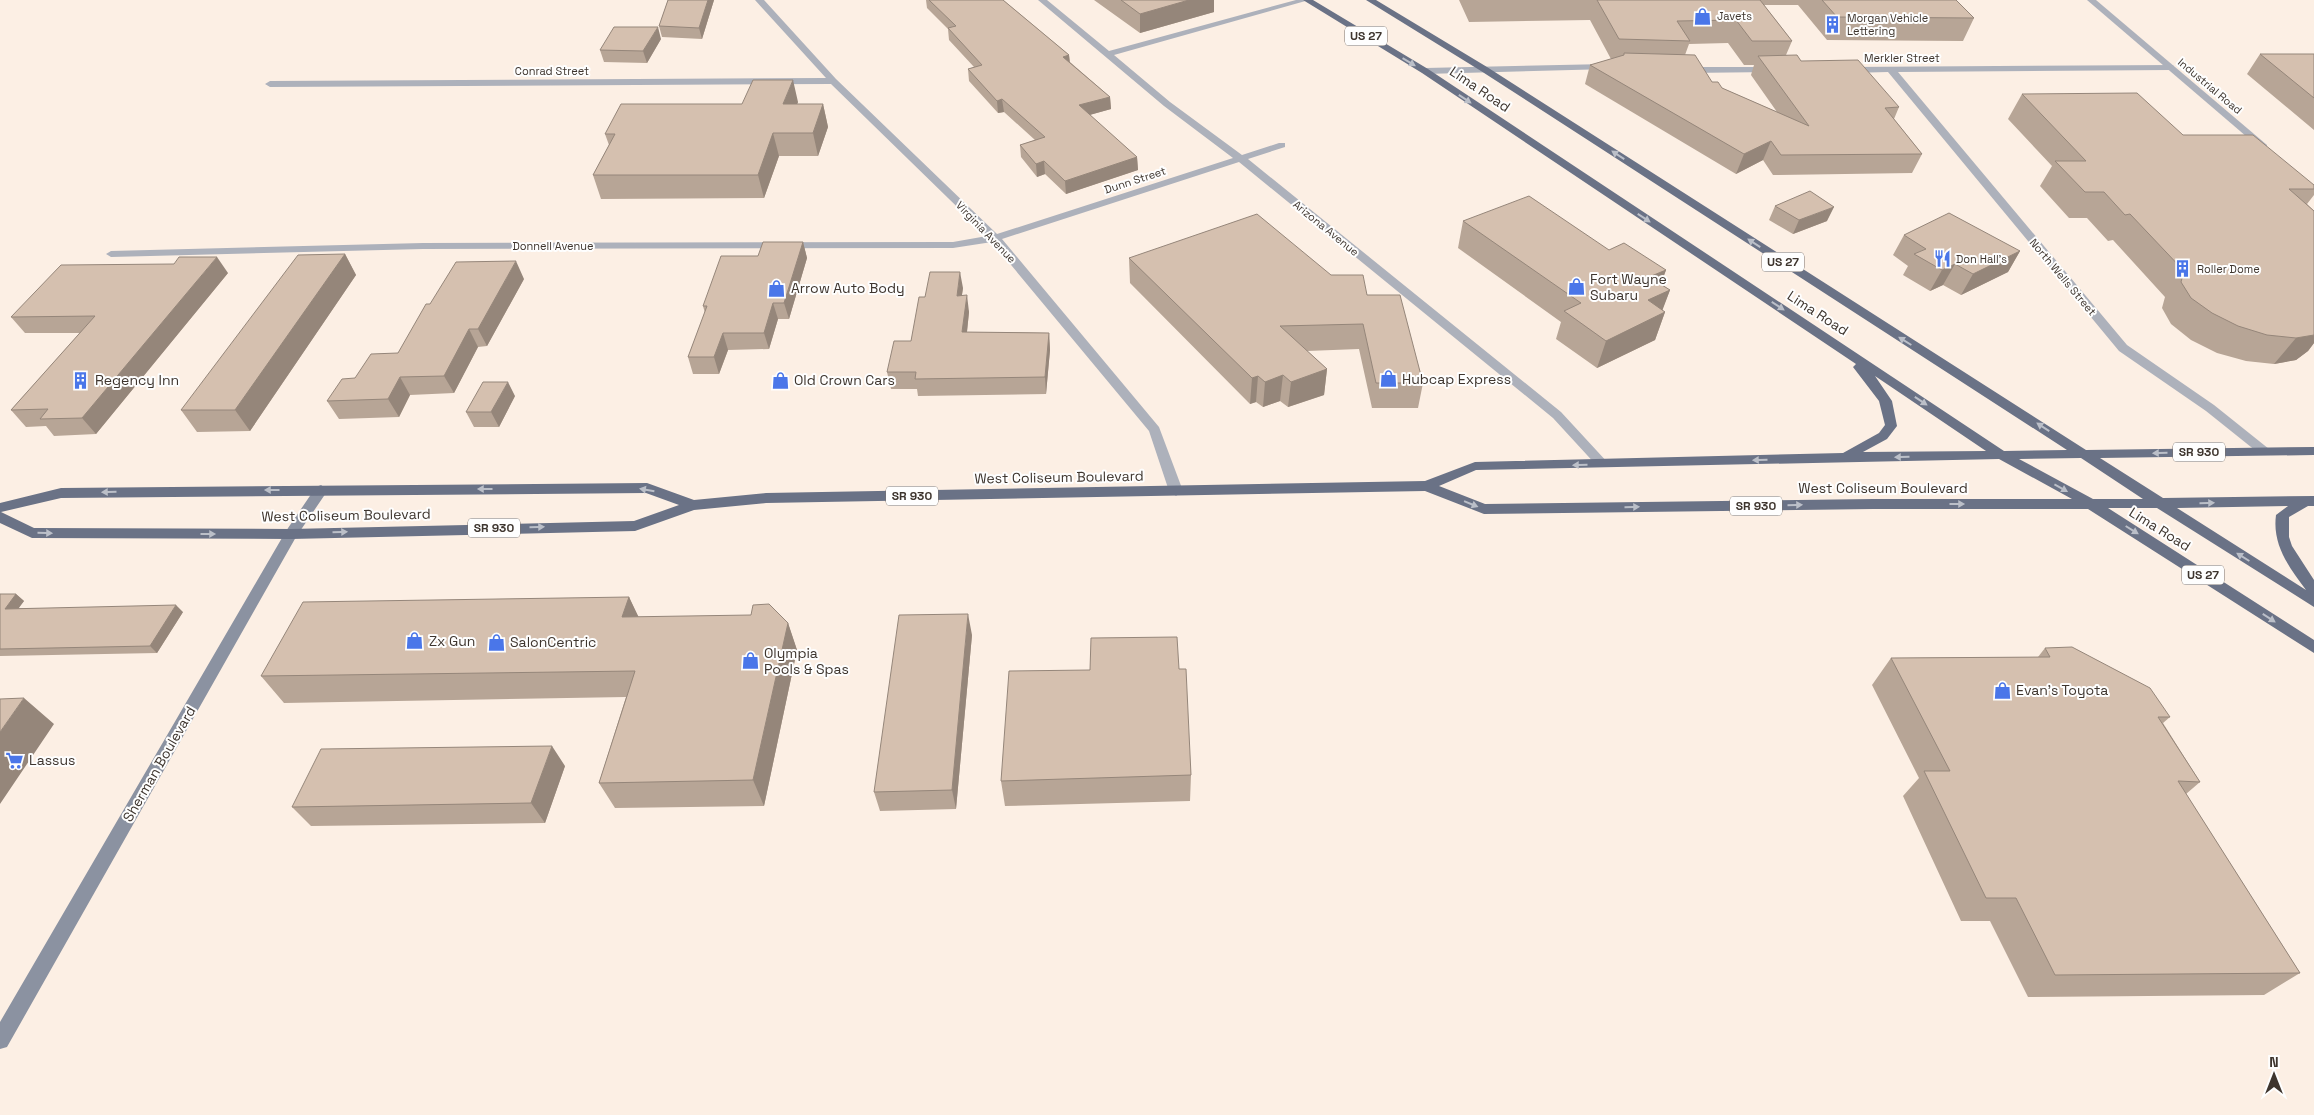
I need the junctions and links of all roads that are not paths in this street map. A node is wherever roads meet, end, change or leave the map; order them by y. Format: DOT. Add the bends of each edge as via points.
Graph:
graph roads {
  1 [pos="759,0"];
  2 [pos="1042,0"];
  3 [pos="1306,0"];
  4 [pos="1370,0"];
  5 [pos="2091,0"];
  6 [pos="1108,54"];
  7 [pos="1617,67"];
  8 [pos="2170,67"];
  9 [pos="1484,69"];
  10 [pos="1676,69"];
  11 [pos="1775,70"];
  12 [pos="1835,70"];
  13 [pos="1891,70"];
  14 [pos="1425,71"];
  15 [pos="833,81"];
  16 [pos="270,84"];
  17 [pos="1282,145"];
  18 [pos="2269,151"];
  19 [pos="1241,159"];
  20 [pos="995,238"];
  21 [pos="111,254"];
  22 [pos="1837,345"];
  23 [pos="2314,451"];
  24 [pos="2265,452"];
  25 [pos="2084,454"];
  26 [pos="2003,456"];
  27 [pos="1844,457"];
  28 [pos="1602,464"];
  29 [pos="1426,486"];
  30 [pos="321,490"];
  31 [pos="1176,491"];
  32 [pos="2310,501"];
  33 [pos="2158,503"];
  34 [pos="2091,504"];
  35 [pos="693,505"];
  36 [pos="0,508"];
  37 [pos="0,517"];
  38 [pos="291,534"];
  39 [pos="2314,590"];
  40 [pos="2314,602"];
  41 [pos="2314,648"];
  42 [pos="0,1040"];
  1 -- 15 [label="street, Virginia Avenue"];
  2 -- 6 [label="street, Arizona Avenue"];
  3 -- 6 [label="street"];
  3 -- 14 [label="highway, Lima Road / US 27, one-way"];
  4 -- 9 [label="highway, Lima Road / US 27"];
  5 -- 8 [label="street, Industrial Road"];
  6 -- 19 [label="street, Arizona Avenue" via="1167,104"];
  7 -- 9 [label="street"];
  8 -- 13 [label="street, Merkler Street"];
  8 -- 18 [label="street, Industrial Road"];
  9 -- 14 [label="street"];
  25 -- 9 [label="highway, Lima Road / US 27, one-way"];
  10 -- 11 [label="street"];
  12 -- 13 [label="street, Merkler Street"];
  13 -- 24 [label="street, North Wells Street" via="2123,348 2210,408"];
  14 -- 22 [label="highway, Lima Road / US 27, one-way"];
  15 -- 16 [label="street, Conrad Street"];
  15 -- 20 [label="street, Virginia Avenue"];
  17 -- 19 [label="street, Dunn Street"];
  19 -- 20 [label="street, Dunn Street"];
  19 -- 28 [label="street, Arizona Avenue" via="1557,415"];
  20 -- 21 [label="street, Donnell Avenue" via="953,245 423,246"];
  20 -- 31 [label="street, Virginia Avenue" via="1155,430"];
  22 -- 26 [label="highway, Lima Road / US 27, one-way"];
  22 -- 27 [label="highway" via="1884,396 1891,414 1891,426 1883,436"];
  23 -- 24 [label="highway, West Coliseum Boulevard / SR 930"];
  24 -- 25 [label="highway, West Coliseum Boulevard / SR 930, one-way"];
  25 -- 26 [label="highway, West Coliseum Boulevard / SR 930"];
  25 -- 33 [label="highway, Lima Road / US 27"];
  26 -- 27 [label="highway, West Coliseum Boulevard / SR 930, one-way"];
  26 -- 34 [label="highway, Lima Road / US 27, one-way"];
  27 -- 28 [label="highway, West Coliseum Boulevard / SR 930, one-way"];
  28 -- 29 [label="highway, West Coliseum Boulevard / SR 930, one-way" via="1475,466"];
  29 -- 31 [label="highway, West Coliseum Boulevard / SR 930"];
  29 -- 34 [label="highway, West Coliseum Boulevard / SR 930, one-way" via="1484,509"];
  35 -- 30 [label="highway, West Coliseum Boulevard / SR 930, one-way" via="647,488"];
  30 -- 36 [label="highway, West Coliseum Boulevard / SR 930, one-way" via="61,492"];
  30 -- 38 [label="main road, Sherman Boulevard"];
  31 -- 35 [label="highway, West Coliseum Boulevard / SR 930" via="766,498"];
  33 -- 32 [label="highway, West Coliseum Boulevard / SR 930, one-way"];
  32 -- 39 [label="highway" via="2284,515 2280,526 2284,547"];
  33 -- 34 [label="highway, West Coliseum Boulevard / SR 930"];
  40 -- 33 [label="highway, Lima Road / US 27, one-way"];
  34 -- 41 [label="highway, Lima Road / US 27, one-way"];
  38 -- 35 [label="highway, West Coliseum Boulevard / SR 930, one-way" via="635,526"];
  37 -- 38 [label="highway, West Coliseum Boulevard / SR 930, one-way" via="32,533"];
  38 -- 42 [label="main road, Sherman Boulevard"];
}
